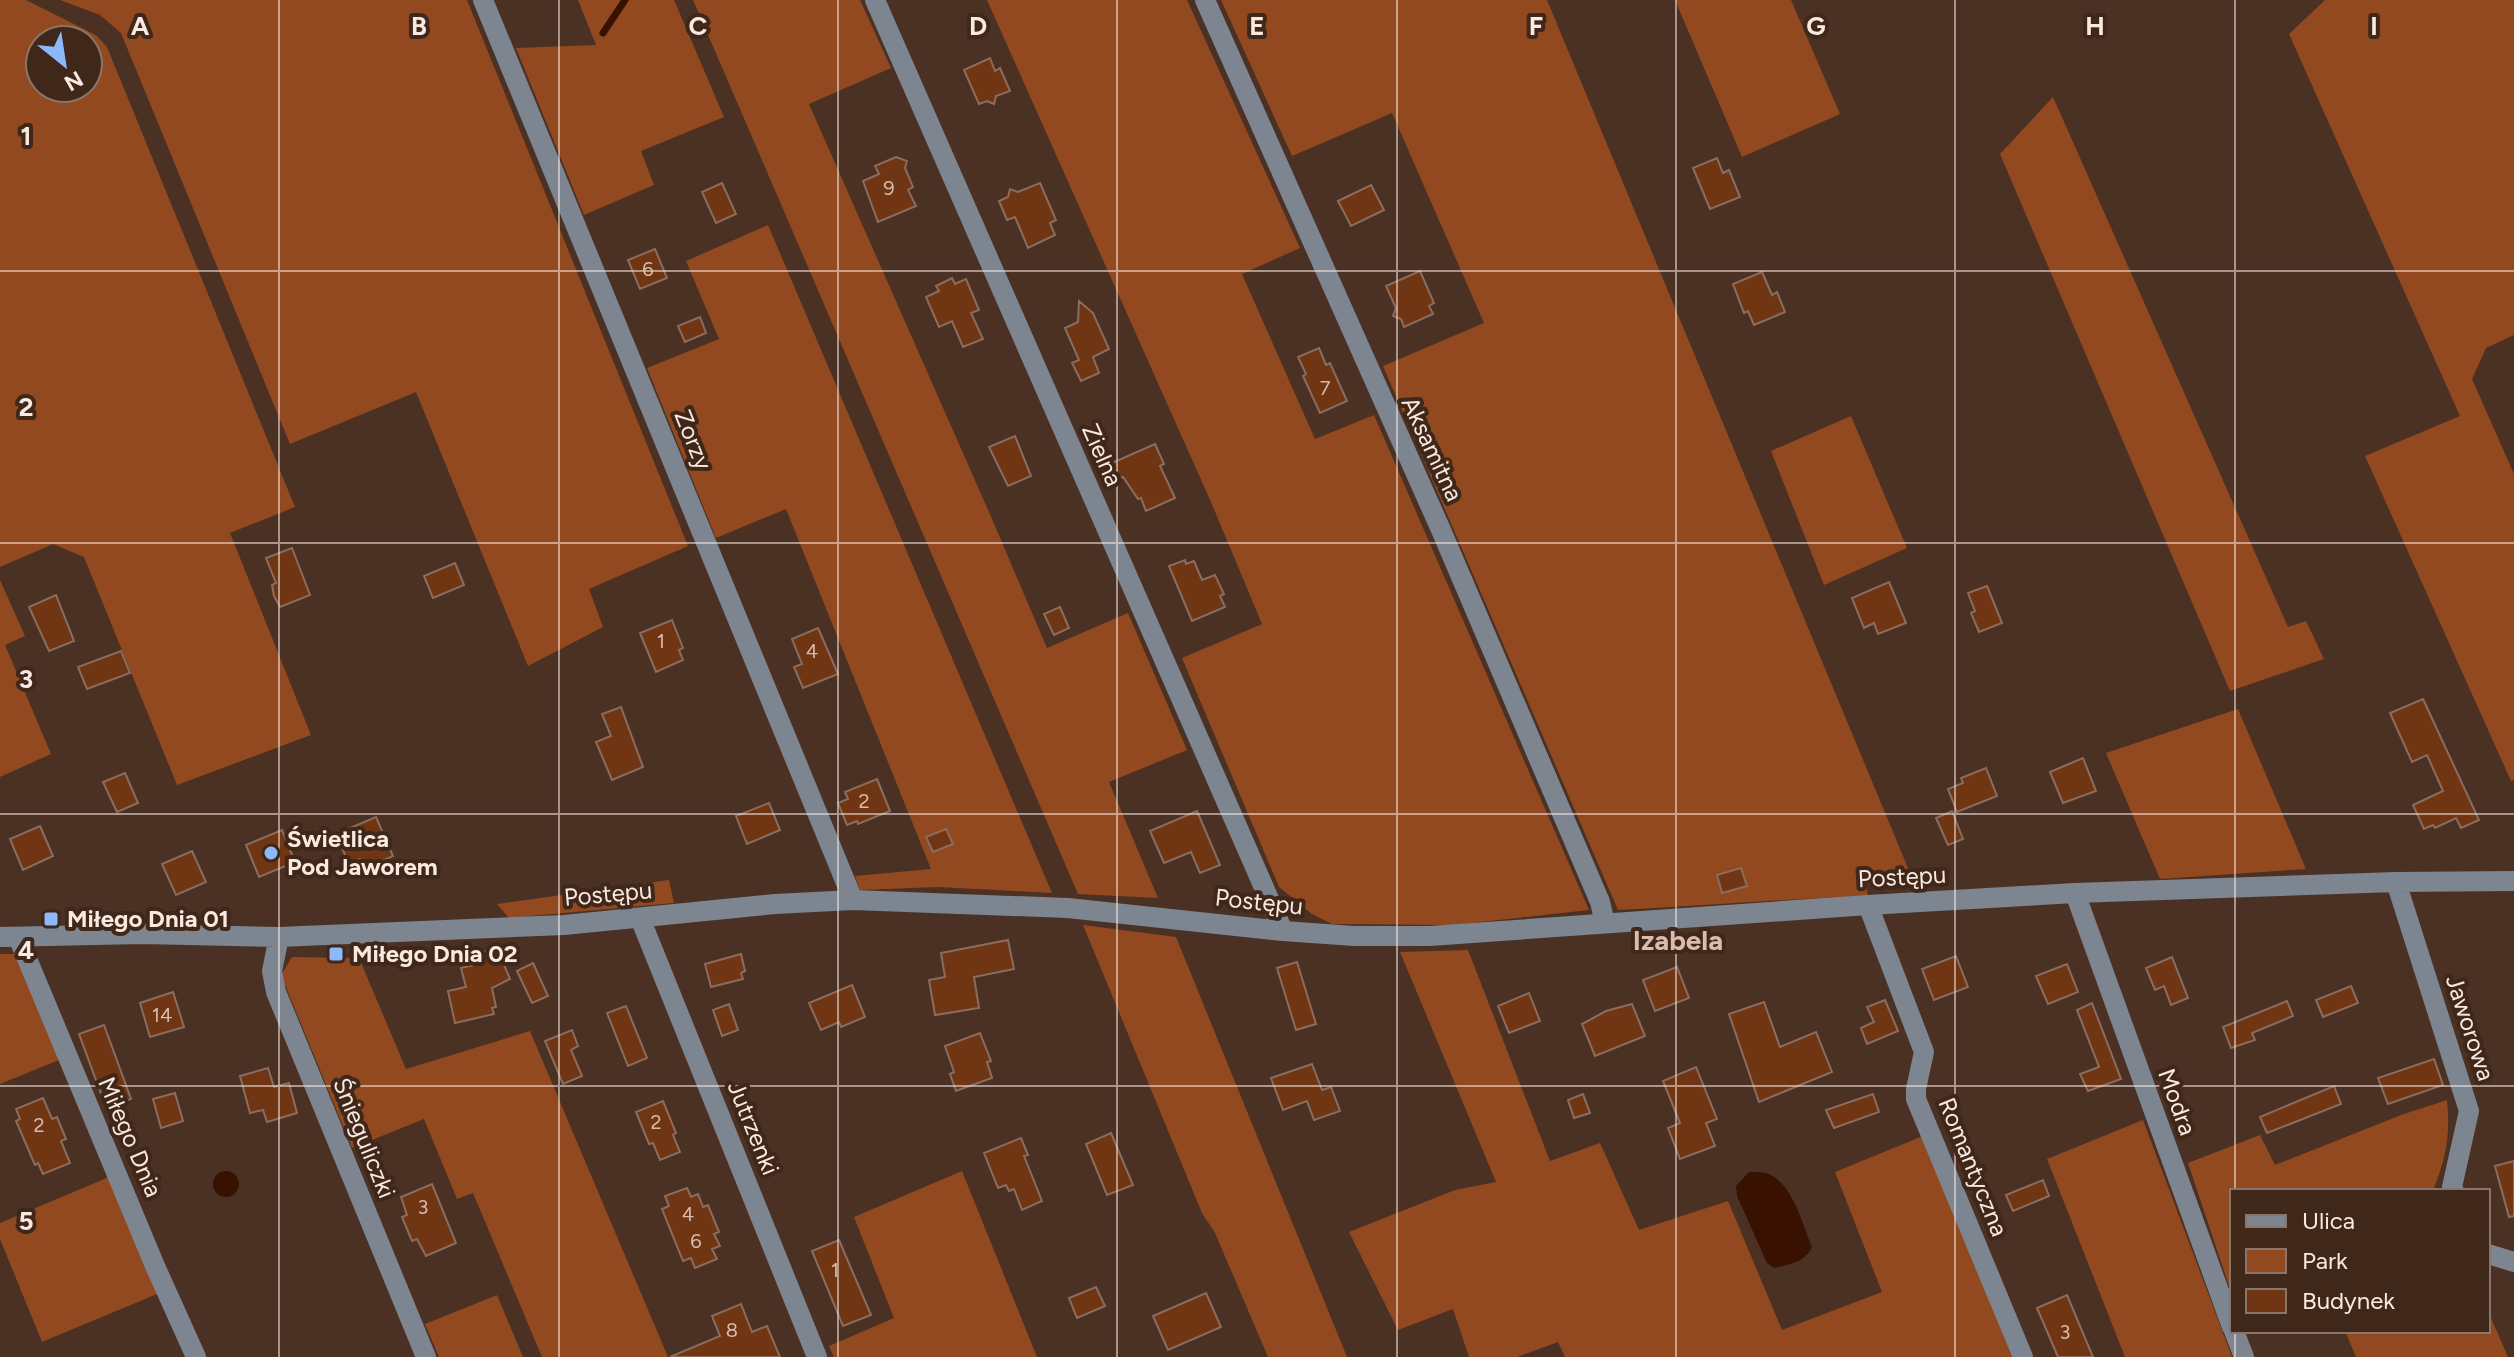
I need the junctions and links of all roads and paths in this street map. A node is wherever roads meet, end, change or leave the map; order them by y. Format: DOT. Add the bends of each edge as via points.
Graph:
graph roads {
  1 [pos="483,0"];
  2 [pos="875,0"];
  3 [pos="1205,0"];
  4 [pos="2514,881"];
  5 [pos="2396,882"];
  6 [pos="2075,893"];
  7 [pos="853,900"];
  8 [pos="1868,905"];
  9 [pos="640,918"];
  10 [pos="1605,923"];
  11 [pos="1283,931"];
  12 [pos="9,937"];
  13 [pos="279,937"];
  14 [pos="2453,1189"];
  15 [pos="2490,1255"];
  16 [pos="2514,1262"];
  17 [pos="2230,1321"];
  18 [pos="2235,1333"];
  19 [pos="196,1357"];
  20 [pos="426,1357"];
  21 [pos="817,1357"];
  22 [pos="2023,1357"];
  23 [pos="2244,1357"];
  1 -- 7 [label="street, Zorzy"];
  2 -- 11 [label="street, Zielna"];
  3 -- 10 [label="street, Aksamitna" via="1447,544"];
  4 -- 5 [label="street, Postępu"];
  5 -- 6 [label="street, Postępu"];
  5 -- 14 [label="street, Jaworowa" via="2469,1111"];
  6 -- 8 [label="street, Postępu"];
  6 -- 17 [label="street, Modra"];
  7 -- 9 [label="street, Postępu"];
  7 -- 11 [label="street, Postępu" via="1068,908"];
  8 -- 10 [label="street, Postępu"];
  8 -- 22 [label="street, Romantyczna" via="1924,1052 1916,1099"];
  9 -- 13 [label="street, Postępu"];
  9 -- 21 [label="street, Jutrzenki"];
  10 -- 11 [label="street, Postępu" via="1430,936"];
  12 -- 13 [label="street, Postępu"];
  12 -- 19 [label="street, Miłego Dnia"];
  13 -- 20 [label="street, Śnieguliczki" via="272,971 276,992"];
  15 -- 16 [label="street"];
  18 -- 23 [label="street, Modra"];
}
